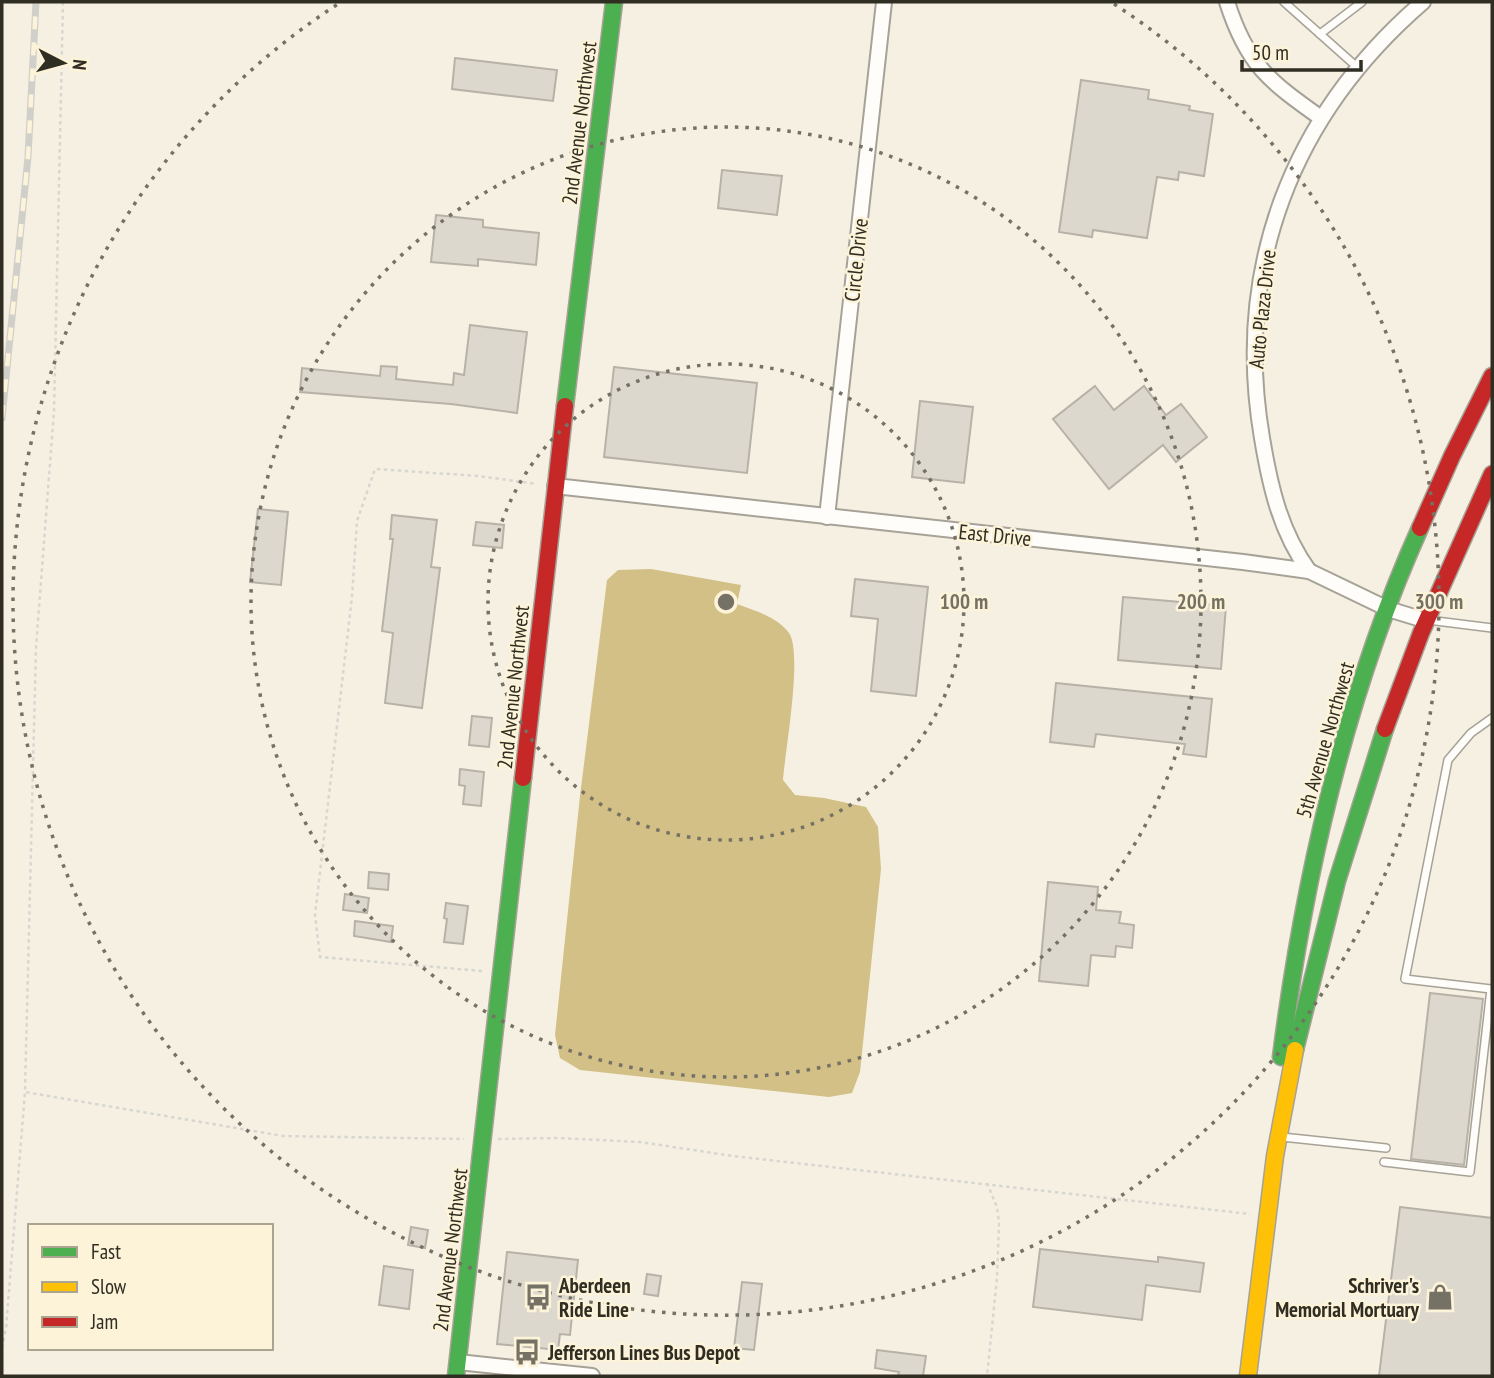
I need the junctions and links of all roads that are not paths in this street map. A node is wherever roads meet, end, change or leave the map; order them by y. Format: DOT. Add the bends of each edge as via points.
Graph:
graph roads {
  1 [pos="614,2"];
  2 [pos="884,2"];
  3 [pos="1227,2"];
  4 [pos="1284,2"];
  5 [pos="1362,2"];
  6 [pos="1423,2"];
  7 [pos="1320,34"];
  8 [pos="1357,67"];
  9 [pos="1321,118"];
  10 [pos="1492,376"];
  11 [pos="1492,474"];
  12 [pos="555,486"];
  13 [pos="827,517"];
  14 [pos="1309,571"];
  15 [pos="1388,608"];
  16 [pos="1424,620"];
  17 [pos="1492,628"];
  18 [pos="1492,718"];
  19 [pos="1277,1137"];
  20 [pos="1385,1148"];
  21 [pos="1384,1163"];
  22 [pos="457,1369"];
  23 [pos="592,1376"];
  24 [pos="1248,1376"];
  1 -- 12 [label="main road, 2nd Avenue Northwest"];
  2 -- 13 [label="street, Circle Drive"];
  3 -- 9 [label="street" via="1244,46 1260,69"];
  4 -- 7 [label="lane"];
  5 -- 7 [label="lane"];
  6 -- 8 [label="street, Auto Plaza Drive"];
  7 -- 8 [label="lane"];
  8 -- 9 [label="street, Auto Plaza Drive"];
  9 -- 14 [label="street, Auto Plaza Drive" via="1272,225 1262,268 1254,354 1255,397 1270,483 1282,525"];
  10 -- 15 [label="main road, 5th Avenue Northwest"];
  11 -- 16 [label="main road, 5th Avenue Northwest"];
  12 -- 13 [label="street, East Drive"];
  12 -- 22 [label="main road, 2nd Avenue Northwest"];
  13 -- 14 [label="street, East Drive"];
  14 -- 15 [label="street, East Drive"];
  15 -- 16 [label="street, East Drive"];
  15 -- 19 [label="main road, 5th Avenue Northwest" via="1333,781 1304,906 1286,1013"];
  16 -- 17 [label="lane"];
  16 -- 19 [label="main road, 5th Avenue Northwest" via="1385,724 1338,878"];
  18 -- 21 [label="lane" via="1471,733 1448,760 1405,979 1492,989 1470,1172"];
  19 -- 20 [label="lane"];
  19 -- 24 [label="main road, 5th Avenue Northwest"];
  22 -- 23 [label="street"];
}
